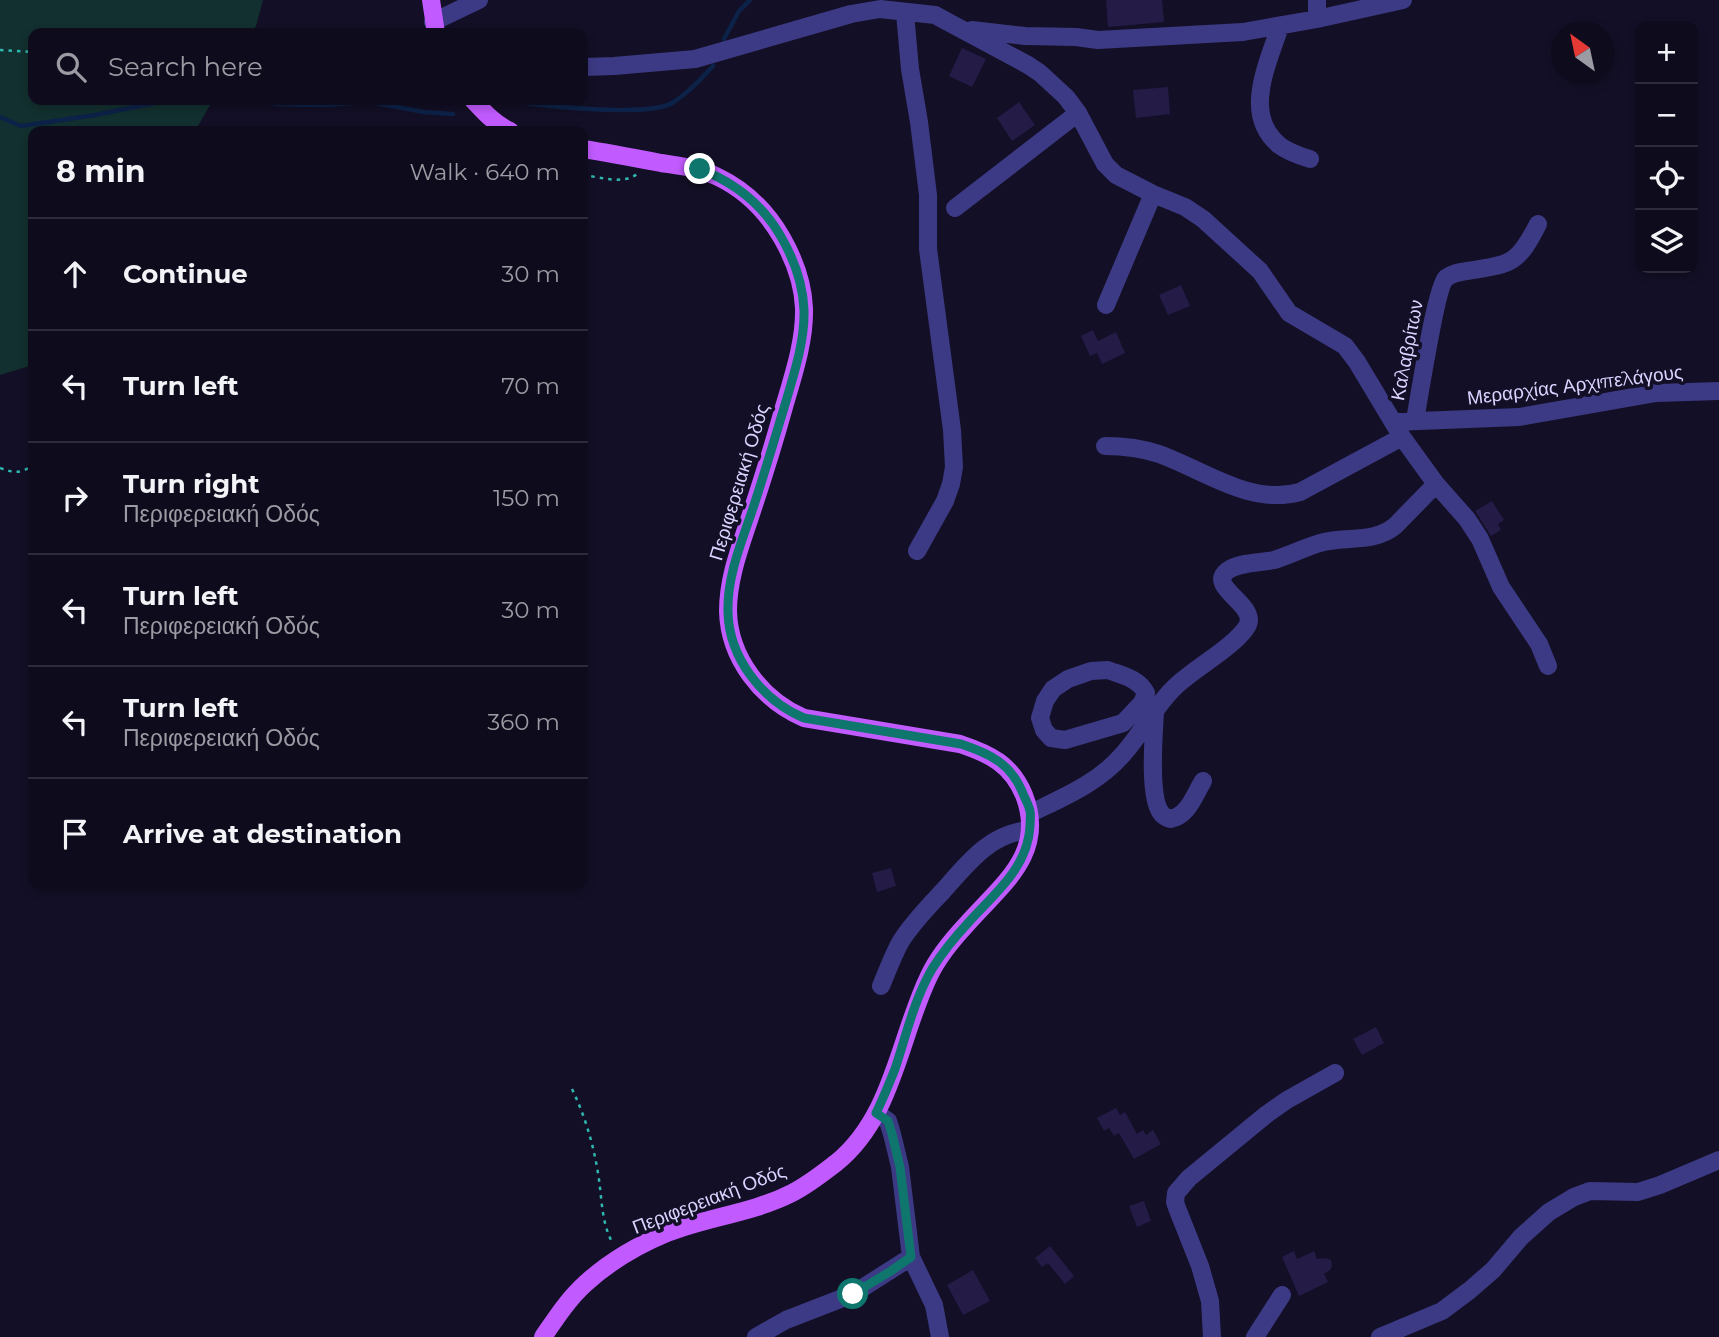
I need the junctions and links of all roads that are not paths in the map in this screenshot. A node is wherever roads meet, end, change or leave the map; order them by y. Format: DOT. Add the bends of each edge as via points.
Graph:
graph roads {
  1 [pos="431,0"];
  2 [pos="479,0"];
  3 [pos="1317,0"];
  4 [pos="1403,0"];
  5 [pos="934,8"];
  6 [pos="905,13"];
  7 [pos="1317,19"];
  8 [pos="1280,26"];
  9 [pos="435,27"];
  10 [pos="961,28"];
  11 [pos="588,67"];
  12 [pos="477,105"];
  13 [pos="1078,113"];
  14 [pos="501,126"];
  15 [pos="588,150"];
  16 [pos="1310,159"];
  17 [pos="1153,194"];
  18 [pos="955,208"];
  19 [pos="1538,224"];
  20 [pos="1106,305"];
  21 [pos="1719,391"];
  22 [pos="1415,420"];
  23 [pos="1398,430"];
  24 [pos="1105,446"];
  25 [pos="1436,484"];
  26 [pos="917,551"];
  27 [pos="1548,666"];
  28 [pos="1155,711"];
  29 [pos="1123,723"];
  30 [pos="1138,735"];
  31 [pos="1203,781"];
  32 [pos="1030,821"];
  33 [pos="881,986"];
  34 [pos="1335,1073"];
  35 [pos="876,1113"];
  36 [pos="1719,1160"];
  37 [pos="911,1257"];
  38 [pos="1282,1295"];
  39 [pos="543,1337"];
  40 [pos="756,1337"];
  41 [pos="940,1337"];
  42 [pos="1213,1337"];
  43 [pos="1255,1337"];
  44 [pos="1380,1337"];
  1 -- 9 [label="main road"];
  2 -- 9 [label="street"];
  3 -- 7 [label="street"];
  4 -- 7 [label="street"];
  5 -- 6 [label="street"];
  5 -- 10 [label="street"];
  6 -- 11 [label="street" via="880,9 851,14 695,59"];
  6 -- 26 [label="street" via="954,467 945,501"];
  7 -- 8 [label="street"];
  8 -- 10 [label="street" via="1243,33 1098,40"];
  8 -- 16 [label="street" via="1259,110 1279,145"];
  10 -- 13 [label="street" via="1040,73"];
  12 -- 14 [label="main road"];
  13 -- 17 [label="street" via="1094,146 1116,175"];
  13 -- 18 [label="street"];
  15 -- 32 [label="main road, Περιφερειακή Οδός" via="700,169 733,186 751,198 784,240 802,290 804,320 797,359 729,594 729,625 743,666 766,693 804,718 961,744 995,758 1016,779"];
  17 -- 20 [label="street"];
  17 -- 23 [label="street" via="1203,219 1260,271 1290,313 1345,346"];
  19 -- 22 [label="street, Καλαβρίτων" via="1518,257 1504,265 1451,275 1442,284"];
  21 -- 22 [label="street, Μεραρχίας Αρχιπελάγους" via="1656,393 1519,417"];
  22 -- 23 [label="street, Μεραρχίας Αρχιπελάγους"];
  23 -- 24 [label="street" via="1300,492 1276,496 1241,488 1158,454"];
  23 -- 25 [label="street"];
  25 -- 27 [label="street" via="1480,539 1501,587 1539,644"];
  25 -- 28 [label="street" via="1388,532 1324,542 1225,572 1223,584 1247,611 1247,628 1176,686"];
  28 -- 30 [label="street"];
  28 -- 31 [label="street" via="1153,779 1161,814 1170,820 1184,814"];
  29 -- 29 [label="street" via="1146,693 1141,684 1108,670 1091,671 1053,689 1040,718 1051,738 1065,740"];
  29 -- 30 [label="street"];
  30 -- 32 [label="street" via="1108,770"];
  32 -- 33 [label="street" via="973,856 912,925"];
  32 -- 35 [label="main road, Περιφερειακή Οδός" via="1024,855 1007,882 931,971"];
  34 -- 42 [label="street" via="1247,1129 1176,1193 1177,1209 1210,1301"];
  35 -- 37 [label="street" via="888,1121 892,1134"];
  35 -- 39 [label="main road, Περιφερειακή Οδός" via="860,1140 838,1161 792,1193 665,1234 622,1256 586,1283"];
  36 -- 44 [label="street" via="1638,1192 1590,1191 1574,1197 1549,1212 1493,1270 1442,1311"];
  37 -- 40 [label="street" via="853,1294"];
  37 -- 41 [label="street" via="934,1305"];
  38 -- 43 [label="street"];
}
